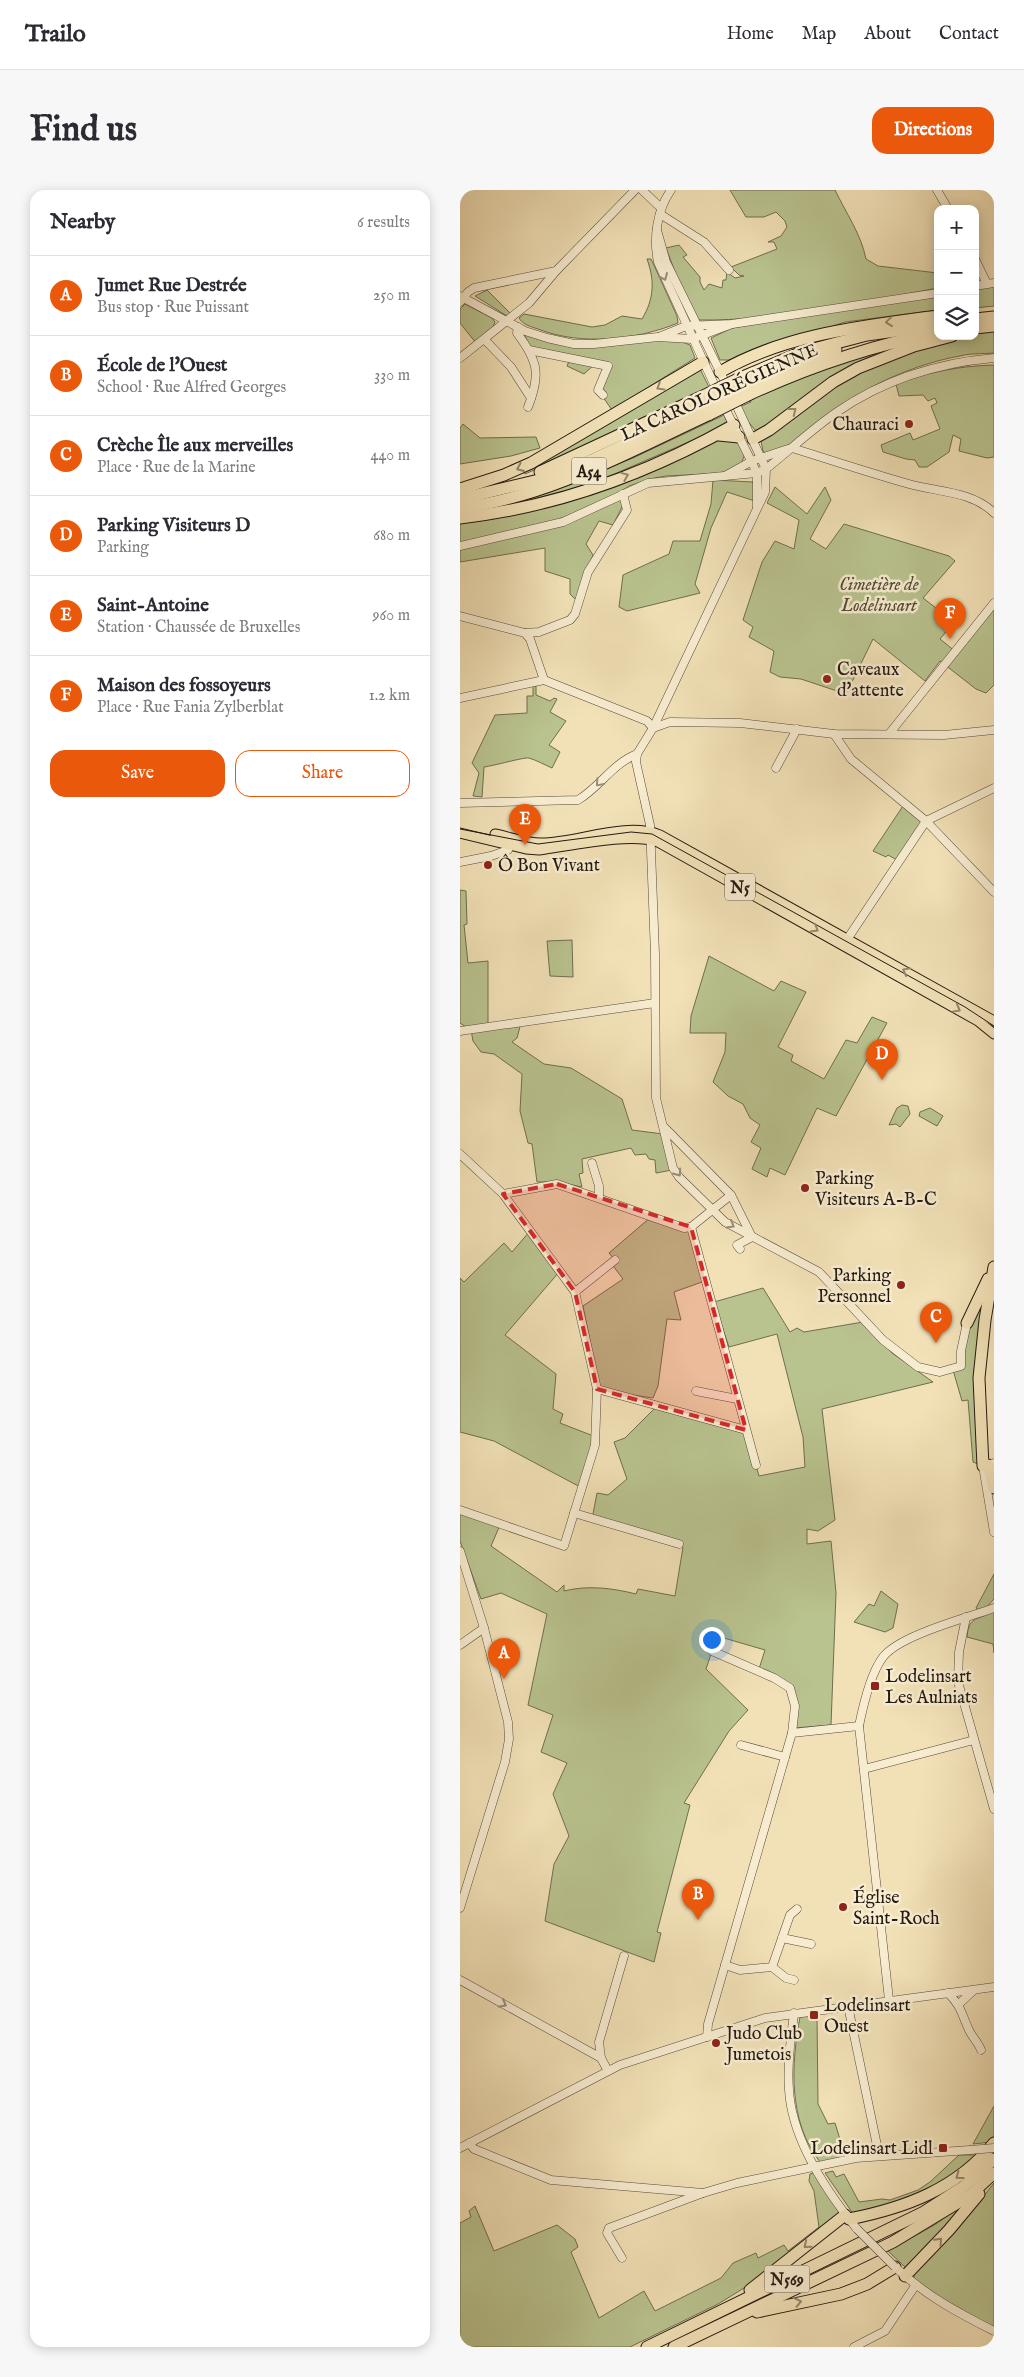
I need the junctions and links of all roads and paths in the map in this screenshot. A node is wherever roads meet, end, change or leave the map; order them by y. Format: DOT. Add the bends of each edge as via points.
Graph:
graph roads {
  1 [pos="635,190"];
  2 [pos="642,190"];
  3 [pos="671,190"];
  4 [pos="937,190"];
  5 [pos="946,205"];
  6 [pos="660,211"];
  7 [pos="657,230"];
  8 [pos="979,265"];
  9 [pos="729,270"];
  10 [pos="556,271"];
  11 [pos="994,273"];
  12 [pos="985,275"];
  13 [pos="990,284"];
  14 [pos="934,294"];
  15 [pos="461,298"];
  16 [pos="934,317"];
  17 [pos="507,322"];
  18 [pos="697,324"];
  19 [pos="732,324"];
  20 [pos="686,326"];
  21 [pos="934,326"];
  22 [pos="994,326"];
  23 [pos="518,328"];
  24 [pos="979,328"];
  25 [pos="934,334"];
  26 [pos="703,336"];
  27 [pos="658,337"];
  28 [pos="692,339"];
  29 [pos="485,340"];
  30 [pos="937,340"];
  31 [pos="529,350"];
  32 [pos="460,358"];
  33 [pos="994,358"];
  34 [pos="702,362"];
  35 [pos="718,368"];
  36 [pos="712,382"];
  37 [pos="744,387"];
  38 [pos="603,395"];
  39 [pos="531,398"];
  40 [pos="528,406"];
  41 [pos="706,406"];
  42 [pos="737,408"];
  43 [pos="734,426"];
  44 [pos="718,435"];
  45 [pos="739,437"];
  46 [pos="753,439"];
  47 [pos="792,448"];
  48 [pos="761,457"];
  49 [pos="752,461"];
  50 [pos="766,469"];
  51 [pos="756,473"];
  52 [pos="724,477"];
  53 [pos="460,490"];
  54 [pos="623,494"];
  55 [pos="460,499"];
  56 [pos="460,508"];
  57 [pos="994,513"];
  58 [pos="755,516"];
  59 [pos="460,518"];
  60 [pos="460,546"];
  61 [pos="994,603"];
  62 [pos="460,616"];
  63 [pos="525,633"];
  64 [pos="544,680"];
  65 [pos="460,698"];
  66 [pos="653,728"];
  67 [pos="797,729"];
  68 [pos="994,730"];
  69 [pos="834,734"];
  70 [pos="889,734"];
  71 [pos="637,754"];
  72 [pos="776,768"];
  73 [pos="994,788"];
  74 [pos="460,802"];
  75 [pos="926,822"];
  76 [pos="460,826"];
  77 [pos="460,833"];
  78 [pos="650,835"];
  79 [pos="511,841"];
  80 [pos="460,862"];
  81 [pos="994,892"];
  82 [pos="846,942"];
  83 [pos="655,1004"];
  84 [pos="994,1020"];
  85 [pos="460,1031"];
  86 [pos="994,1034"];
  87 [pos="665,1127"];
  88 [pos="460,1154"];
  89 [pos="592,1163"];
  90 [pos="503,1194"];
  91 [pos="731,1195"];
  92 [pos="599,1198"];
  93 [pos="713,1210"];
  94 [pos="691,1227"];
  95 [pos="752,1237"];
  96 [pos="740,1248"];
  97 [pos="615,1260"];
  98 [pos="994,1267"];
  99 [pos="986,1290"];
  100 [pos="575,1292"];
  101 [pos="967,1323"];
  102 [pos="597,1390"];
  103 [pos="696,1391"];
  104 [pos="737,1399"];
  105 [pos="746,1430"];
  106 [pos="756,1465"];
  107 [pos="988,1465"];
  108 [pos="994,1488"];
  109 [pos="460,1510"];
  110 [pos="574,1513"];
  111 [pos="994,1532"];
  112 [pos="679,1544"];
  113 [pos="460,1551"];
  114 [pos="994,1608"];
  115 [pos="966,1617"];
  116 [pos="484,1628"];
  117 [pos="460,1646"];
  118 [pos="712,1651"];
  119 [pos="859,1726"];
  120 [pos="792,1733"];
  121 [pos="974,1740"];
  122 [pos="741,1744"];
  123 [pos="785,1757"];
  124 [pos="864,1769"];
  125 [pos="994,1809"];
  126 [pos="460,1908"];
  127 [pos="797,1909"];
  128 [pos="782,1938"];
  129 [pos="811,1944"];
  130 [pos="624,1956"];
  131 [pos="725,1964"];
  132 [pos="772,1967"];
  133 [pos="460,1980"];
  134 [pos="794,1980"];
  135 [pos="994,1987"];
  136 [pos="974,1990"];
  137 [pos="948,1993"];
  138 [pos="889,2000"];
  139 [pos="959,2004"];
  140 [pos="848,2006"];
  141 [pos="794,2013"];
  142 [pos="707,2037"];
  143 [pos="981,2050"];
  144 [pos="601,2058"];
  145 [pos="608,2071"];
  146 [pos="469,2143"];
  147 [pos="994,2143"];
  148 [pos="460,2148"];
  149 [pos="994,2148"];
  150 [pos="879,2155"];
  151 [pos="994,2159"];
  152 [pos="815,2168"];
  153 [pos="994,2174"];
  154 [pos="703,2193"];
  155 [pos="847,2217"];
  156 [pos="622,2258"];
  157 [pos="895,2268"];
  158 [pos="905,2276"];
  159 [pos="915,2286"];
  160 [pos="717,2313"];
  161 [pos="734,2318"];
  162 [pos="994,2331"];
  163 [pos="647,2347"];
  164 [pos="674,2347"];
  165 [pos="854,2347"];
  1 -- 10 [label="street"];
  2 -- 6 [label="street"];
  3 -- 6 [label="street"];
  4 -- 5 [label="street"];
  6 -- 7 [label="street"];
  6 -- 9 [label="street" via="704,242"];
  7 -- 18 [label="street" via="666,262"];
  7 -- 20 [label="street, one-way" via="656,253 661,272"];
  8 -- 12 [label="street"];
  10 -- 15 [label="street" via="474,288"];
  10 -- 17 [label="street" via="532,300"];
  11 -- 12 [label="street"];
  12 -- 13 [label="street"];
  14 -- 19 [label="street"];
  15 -- 17 [label="street"];
  16 -- 35 [label="highway, one-way" via="837,331"];
  17 -- 23 [label="street"];
  17 -- 29 [label="street"];
  18 -- 19 [label="street"];
  18 -- 20 [label="street"];
  18 -- 26 [label="street"];
  19 -- 26 [label="street"];
  20 -- 27 [label="street"];
  20 -- 28 [label="street"];
  21 -- 37 [label="highway, LA CAROLORÉGIENNE / A54" via="908,330 795,365"];
  22 -- 24 [label="highway"];
  23 -- 27 [label="street" via="574,344"];
  23 -- 31 [label="street" via="517,333"];
  25 -- 37 [label="highway, LA CAROLORÉGIENNE / A54" via="871,348 787,377"];
  26 -- 28 [label="street"];
  26 -- 35 [label="street"];
  27 -- 28 [label="street"];
  28 -- 34 [label="street"];
  29 -- 32 [label="street"];
  29 -- 39 [label="street" via="510,367"];
  46 -- 30 [label="highway, one-way" via="858,368"];
  31 -- 38 [label="street" via="608,366 598,390"];
  31 -- 39 [label="street" via="537,378"];
  33 -- 47 [label="street" via="933,367 896,380 837,412"];
  34 -- 35 [label="street"];
  34 -- 36 [label="street"];
  34 -- 53 [label="highway, one-way" via="531,463 504,476"];
  35 -- 36 [label="street"];
  35 -- 42 [label="street"];
  36 -- 43 [label="street"];
  37 -- 41 [label="highway, LA CAROLORÉGIENNE / A54, bridge"];
  39 -- 40 [label="street"];
  41 -- 55 [label="highway, LA CAROLORÉGIENNE / A54" via="594,459 543,479"];
  41 -- 56 [label="highway, LA CAROLORÉGIENNE / A54" via="596,467 552,485"];
  42 -- 43 [label="street"];
  42 -- 46 [label="street"];
  43 -- 44 [label="highway"];
  43 -- 45 [label="street"];
  44 -- 45 [label="highway"];
  59 -- 44 [label="highway, one-way" via="538,505 581,492"];
  45 -- 46 [label="street"];
  45 -- 49 [label="street"];
  46 -- 48 [label="street"];
  47 -- 48 [label="street"];
  47 -- 50 [label="street"];
  47 -- 57 [label="street" via="913,485 974,499"];
  48 -- 49 [label="street"];
  48 -- 50 [label="street"];
  49 -- 51 [label="street"];
  49 -- 52 [label="street"];
  50 -- 51 [label="street"];
  50 -- 58 [label="street" via="766,492"];
  51 -- 52 [label="street"];
  51 -- 58 [label="street" via="758,499"];
  52 -- 54 [label="street" via="662,481 635,487"];
  54 -- 60 [label="street" via="564,522"];
  54 -- 63 [label="street" via="627,510 588,572 575,614 563,624"];
  58 -- 66 [label="street"];
  61 -- 70 [label="street"];
  62 -- 63 [label="street"];
  63 -- 64 [label="street"];
  64 -- 65 [label="street"];
  64 -- 66 [label="street" via="647,721"];
  66 -- 67 [label="street" via="670,722 740,723"];
  66 -- 71 [label="street"];
  67 -- 69 [label="street"];
  67 -- 72 [label="street"];
  68 -- 70 [label="street" via="944,736"];
  69 -- 70 [label="street"];
  69 -- 75 [label="street" via="852,759"];
  71 -- 74 [label="street, one-way" via="611,769 591,792 578,800"];
  71 -- 78 [label="street"];
  73 -- 75 [label="street"];
  75 -- 81 [label="street"];
  75 -- 82 [label="street"];
  76 -- 79 [label="main road, N5"];
  77 -- 79 [label="main road, N5"];
  78 -- 79 [label="main road, N5" via="539,850 526,849"];
  78 -- 82 [label="main road, N5"];
  78 -- 83 [label="street"];
  79 -- 80 [label="street" via="508,850"];
  84 -- 82 [label="main road, N5, one-way"];
  82 -- 86 [label="main road, N5, one-way" via="978,1021"];
  83 -- 85 [label="street"];
  83 -- 87 [label="street" via="656,1098"];
  87 -- 91 [label="street"];
  87 -- 93 [label="street, one-way" via="673,1168"];
  88 -- 90 [label="street"];
  89 -- 92 [label="street"];
  90 -- 92 [label="street" via="557,1184"];
  90 -- 100 [label="street"];
  91 -- 93 [label="street"];
  91 -- 95 [label="street"];
  92 -- 94 [label="street" via="684,1228"];
  93 -- 94 [label="street"];
  93 -- 95 [label="street, one-way" via="725,1222"];
  94 -- 104 [label="street"];
  95 -- 96 [label="street" via="737,1245"];
  95 -- 101 [label="street" via="819,1272 883,1340 925,1370 940,1372 961,1366"];
  97 -- 100 [label="street"];
  98 -- 99 [label="highway"];
  99 -- 101 [label="highway"];
  99 -- 107 [label="highway" via="979,1378"];
  100 -- 102 [label="street"];
  102 -- 105 [label="street"];
  102 -- 110 [label="street" via="595,1445"];
  103 -- 104 [label="street"];
  104 -- 105 [label="street"];
  105 -- 106 [label="street"];
  107 -- 108 [label="highway"];
  107 -- 111 [label="street"];
  109 -- 110 [label="street" via="564,1546"];
  110 -- 112 [label="street"];
  113 -- 116 [label="street"];
  114 -- 115 [label="street"];
  115 -- 119 [label="street" via="894,1647 881,1659 863,1705"];
  115 -- 121 [label="street" via="959,1652 958,1682"];
  116 -- 117 [label="street"];
  116 -- 126 [label="street" via="508,1722 509,1739 505,1762"];
  118 -- 120 [label="street" via="790,1688 795,1706"];
  119 -- 120 [label="street"];
  119 -- 124 [label="street"];
  120 -- 123 [label="street"];
  121 -- 124 [label="street"];
  121 -- 125 [label="street"];
  122 -- 123 [label="street"];
  123 -- 131 [label="street"];
  124 -- 138 [label="street"];
  127 -- 128 [label="street" via="790,1915"];
  128 -- 129 [label="street"];
  128 -- 132 [label="street"];
  130 -- 144 [label="street" via="599,2042"];
  131 -- 132 [label="street" via="740,1970"];
  131 -- 142 [label="street"];
  132 -- 134 [label="street"];
  133 -- 144 [label="street, one-way"];
  135 -- 136 [label="street"];
  136 -- 137 [label="street"];
  136 -- 139 [label="street"];
  137 -- 138 [label="street"];
  137 -- 139 [label="street"];
  138 -- 140 [label="street"];
  139 -- 143 [label="street" via="970,2033"];
  140 -- 141 [label="street"];
  140 -- 150 [label="street"];
  141 -- 142 [label="street" via="768,2017"];
  141 -- 152 [label="street" via="789,2091 799,2133"];
  142 -- 145 [label="street"];
  144 -- 145 [label="street"];
  145 -- 146 [label="street"];
  146 -- 148 [label="street"];
  146 -- 154 [label="street" via="474,2149 551,2180"];
  147 -- 155 [label="highway, one-way" via="961,2175 930,2196 887,2211"];
  149 -- 150 [label="street, bridge"];
  150 -- 152 [label="street"];
  151 -- 160 [label="highway, N569" via="963,2187 924,2212"];
  152 -- 154 [label="street"];
  152 -- 155 [label="street"];
  158 -- 153 [label="highway, one-way" via="949,2230"];
  153 -- 161 [label="highway, N569" via="969,2196 894,2242"];
  154 -- 156 [label="street" via="609,2228 607,2233"];
  155 -- 157 [label="street, bridge"];
  155 -- 160 [label="highway, one-way"];
  157 -- 158 [label="street"];
  161 -- 157 [label="highway, one-way" via="842,2294"];
  158 -- 159 [label="street"];
  159 -- 162 [label="street" via="947,2308"];
  159 -- 165 [label="street" via="885,2330"];
  160 -- 163 [label="highway, N569"];
  161 -- 164 [label="highway, N569"];
}
